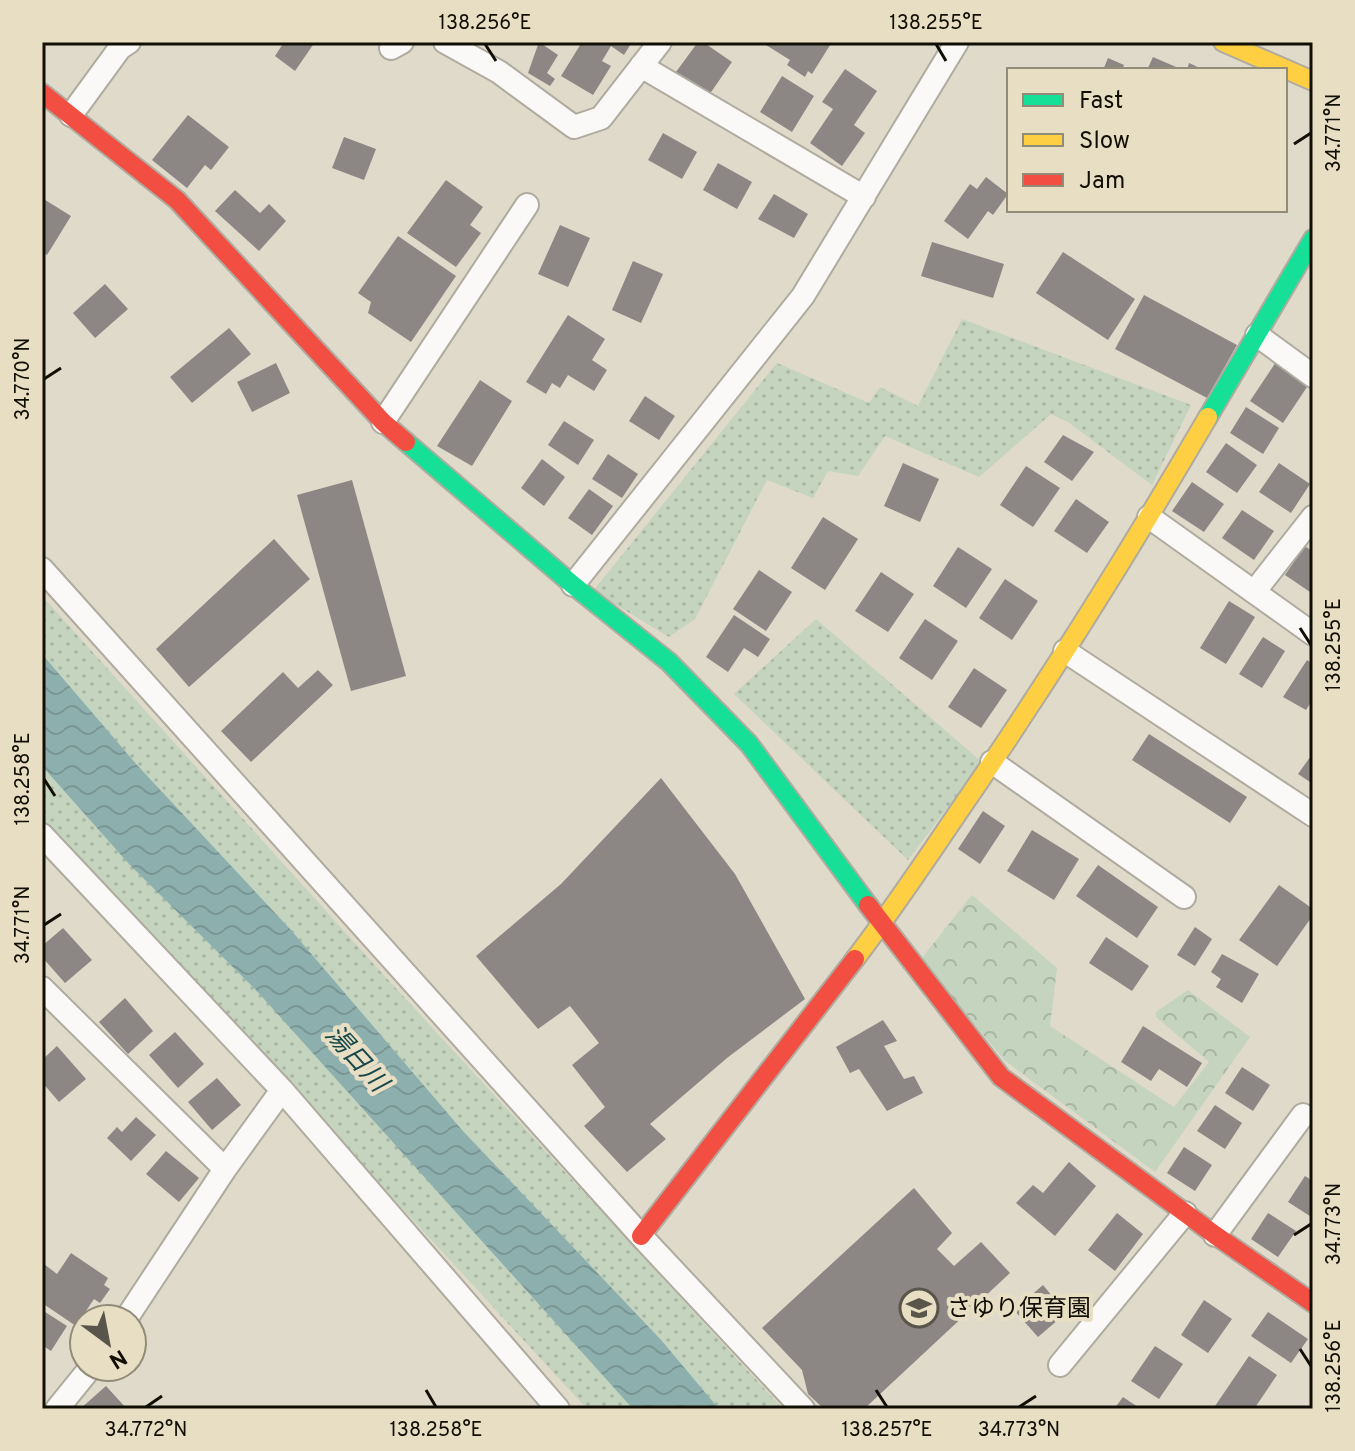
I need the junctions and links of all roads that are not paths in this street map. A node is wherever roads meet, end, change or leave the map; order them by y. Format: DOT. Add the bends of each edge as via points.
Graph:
graph roads {
  1 [pos="129,42"];
  2 [pos="445,42"];
  3 [pos="660,42"];
  4 [pos="957,42"];
  5 [pos="1223,42"];
  6 [pos="641,66"];
  7 [pos="1283,68"];
  8 [pos="1287,70"];
  9 [pos="1313,81"];
  10 [pos="42,93"];
  11 [pos="71,115"];
  12 [pos="864,197"];
  13 [pos="527,205"];
  14 [pos="1313,239"];
  15 [pos="1257,335"];
  16 [pos="1313,376"];
  17 [pos="383,422"];
  18 [pos="1149,517"];
  19 [pos="1313,517"];
  20 [pos="42,569"];
  21 [pos="573,585"];
  22 [pos="1254,592"];
  23 [pos="1313,634"];
  24 [pos="1065,651"];
  25 [pos="992,762"];
  26 [pos="1313,815"];
  27 [pos="42,835"];
  28 [pos="1184,897"];
  29 [pos="882,924"];
  30 [pos="42,988"];
  31 [pos="282,1090"];
  32 [pos="1303,1115"];
  33 [pos="225,1169"];
  34 [pos="1185,1213"];
  35 [pos="1215,1235"];
  36 [pos="641,1236"];
  37 [pos="137,1303"];
  38 [pos="1313,1303"];
  39 [pos="1060,1365"];
  40 [pos="78,1383"];
  41 [pos="57,1409"];
  42 [pos="558,1409"];
  43 [pos="803,1409"];
  1 -- 11 [label="street"];
  2 -- 6 [label="street" via="499,72 574,127 601,118"];
  3 -- 6 [label="street"];
  4 -- 12 [label="street"];
  5 -- 7 [label="street"];
  6 -- 12 [label="street"];
  8 -- 9 [label="street"];
  10 -- 11 [label="street"];
  11 -- 17 [label="street" via="177,200"];
  12 -- 21 [label="street" via="803,296"];
  13 -- 17 [label="street"];
  14 -- 15 [label="street"];
  15 -- 16 [label="street"];
  15 -- 18 [label="street"];
  17 -- 21 [label="street"];
  18 -- 22 [label="street"];
  18 -- 24 [label="street"];
  19 -- 22 [label="street"];
  20 -- 36 [label="street"];
  21 -- 29 [label="street" via="669,662 749,744"];
  22 -- 23 [label="street"];
  24 -- 25 [label="street"];
  24 -- 26 [label="street"];
  25 -- 28 [label="street"];
  25 -- 29 [label="street"];
  27 -- 31 [label="street"];
  29 -- 34 [label="street" via="1001,1077"];
  29 -- 36 [label="street"];
  30 -- 33 [label="street"];
  31 -- 33 [label="street"];
  31 -- 42 [label="street"];
  32 -- 35 [label="street"];
  33 -- 37 [label="street"];
  34 -- 35 [label="street"];
  34 -- 39 [label="street"];
  35 -- 38 [label="street"];
  36 -- 43 [label="street"];
  40 -- 41 [label="street"];
}
